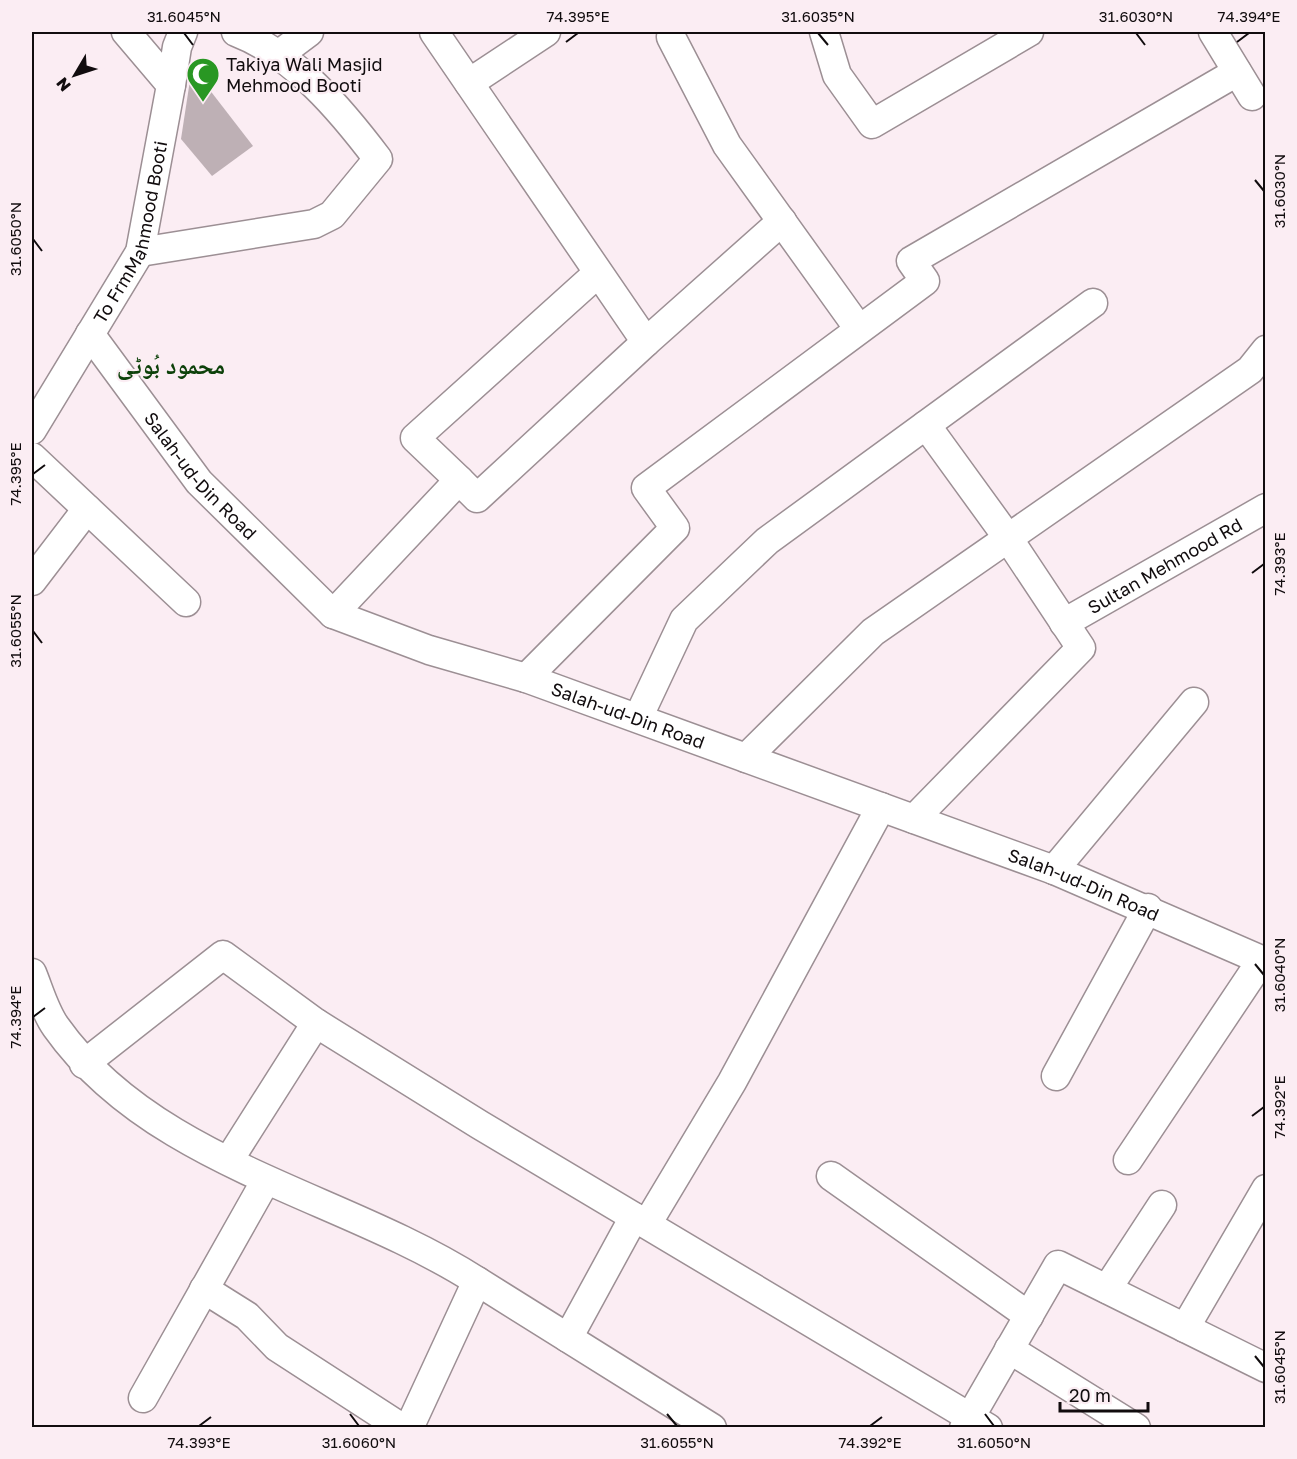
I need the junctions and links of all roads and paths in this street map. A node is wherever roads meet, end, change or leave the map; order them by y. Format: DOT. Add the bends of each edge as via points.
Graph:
graph roads {
  1 [pos="126,32"];
  2 [pos="183,32"];
  3 [pos="236,32"];
  4 [pos="309,32"];
  5 [pos="434,32"];
  6 [pos="546,32"];
  7 [pos="824,32"];
  8 [pos="1029,32"];
  9 [pos="1213,32"];
  10 [pos="672,38"];
  11 [pos="277,56"];
  12 [pos="1237,72"];
  13 [pos="470,83"];
  14 [pos="171,86"];
  15 [pos="1252,96"];
  16 [pos="782,221"];
  17 [pos="140,252"];
  18 [pos="598,273"];
  19 [pos="1093,303"];
  20 [pos="860,329"];
  21 [pos="90,334"];
  22 [pos="646,342"];
  23 [pos="1266,351"];
  24 [pos="926,425"];
  25 [pos="32,430"];
  26 [pos="32,457"];
  27 [pos="459,480"];
  28 [pos="1266,508"];
  29 [pos="87,509"];
  30 [pos="1008,538"];
  31 [pos="32,581"];
  32 [pos="186,603"];
  33 [pos="333,615"];
  34 [pos="1064,622"];
  35 [pos="526,678"];
  36 [pos="1194,702"];
  37 [pos="638,718"];
  38 [pos="747,758"];
  39 [pos="881,807"];
  40 [pos="914,819"];
  41 [pos="1054,870"];
  42 [pos="1148,908"];
  43 [pos="1263,961"];
  44 [pos="32,973"];
  45 [pos="316,1023"];
  46 [pos="84,1064"];
  47 [pos="1056,1076"];
  48 [pos="229,1160"];
  49 [pos="1128,1160"];
  50 [pos="831,1176"];
  51 [pos="266,1180"];
  52 [pos="1266,1189"];
  53 [pos="1162,1205"];
  54 [pos="640,1221"];
  55 [pos="477,1281"];
  56 [pos="204,1289"];
  57 [pos="1107,1289"];
  58 [pos="1029,1316"];
  59 [pos="1185,1328"];
  60 [pos="568,1338"];
  61 [pos="1009,1349"];
  62 [pos="1266,1368"];
  63 [pos="142,1398"];
  64 [pos="974,1424"];
  65 [pos="402,1428"];
  66 [pos="409,1428"];
  67 [pos="711,1428"];
  68 [pos="1136,1428"];
  1 -- 14 [label="street"];
  2 -- 14 [label="street, To FrmMahmood Booti"];
  3 -- 11 [label="street"];
  4 -- 11 [label="street"];
  5 -- 13 [label="street"];
  6 -- 13 [label="street"];
  7 -- 8 [label="street" via="837,75 872,124"];
  9 -- 12 [label="street"];
  10 -- 16 [label="street" via="727,145"];
  11 -- 17 [label="street" via="349,120 378,159 332,215 314,224"];
  12 -- 15 [label="street"];
  12 -- 20 [label="street" via="911,261 925,280"];
  13 -- 18 [label="street"];
  14 -- 17 [label="street, To FrmMahmood Booti"];
  16 -- 20 [label="street"];
  16 -- 22 [label="street"];
  17 -- 21 [label="street, To FrmMahmood Booti"];
  18 -- 22 [label="street"];
  18 -- 27 [label="street" via="415,438"];
  19 -- 24 [label="street"];
  20 -- 35 [label="street" via="646,488 675,528"];
  21 -- 25 [label="street, To FrmMahmood Booti"];
  21 -- 33 [label="street, Salah-ud-Din Road" via="199,482"];
  22 -- 27 [label="street" via="477,498"];
  23 -- 30 [label="street" via="1250,370"];
  24 -- 30 [label="street"];
  24 -- 37 [label="street" via="766,541 684,620"];
  26 -- 29 [label="street"];
  27 -- 33 [label="street"];
  28 -- 34 [label="street, Sultan Mehmood Rd"];
  29 -- 31 [label="street"];
  29 -- 32 [label="street"];
  30 -- 34 [label="street"];
  30 -- 38 [label="street" via="873,632"];
  33 -- 35 [label="street, Salah-ud-Din Road" via="429,650"];
  34 -- 40 [label="street" via="1081,648"];
  35 -- 37 [label="street, Salah-ud-Din Road"];
  36 -- 41 [label="street"];
  37 -- 38 [label="street, Salah-ud-Din Road"];
  38 -- 39 [label="street, Salah-ud-Din Road"];
  39 -- 40 [label="street, Salah-ud-Din Road"];
  39 -- 54 [label="street" via="732,1082"];
  40 -- 41 [label="street, Salah-ud-Din Road"];
  41 -- 42 [label="street, Salah-ud-Din Road"];
  42 -- 43 [label="street, Salah-ud-Din Road"];
  42 -- 47 [label="street"];
  43 -- 49 [label="street"];
  44 -- 46 [label="street" via="54,1025"];
  45 -- 46 [label="street" via="223,954"];
  45 -- 48 [label="street"];
  45 -- 54 [label="street"];
  46 -- 48 [label="street" via="178,1134"];
  48 -- 51 [label="street"];
  50 -- 58 [label="street"];
  51 -- 55 [label="street" via="436,1255"];
  51 -- 56 [label="street"];
  52 -- 59 [label="street"];
  53 -- 57 [label="street"];
  54 -- 60 [label="street"];
  54 -- 64 [label="street"];
  55 -- 60 [label="street"];
  55 -- 66 [label="street"];
  56 -- 63 [label="street"];
  56 -- 65 [label="street" via="247,1317 277,1347"];
  57 -- 58 [label="street" via="1058,1265"];
  57 -- 59 [label="street"];
  58 -- 61 [label="street"];
  59 -- 62 [label="street"];
  60 -- 67 [label="street"];
  61 -- 64 [label="street"];
  61 -- 68 [label="street"];
}
